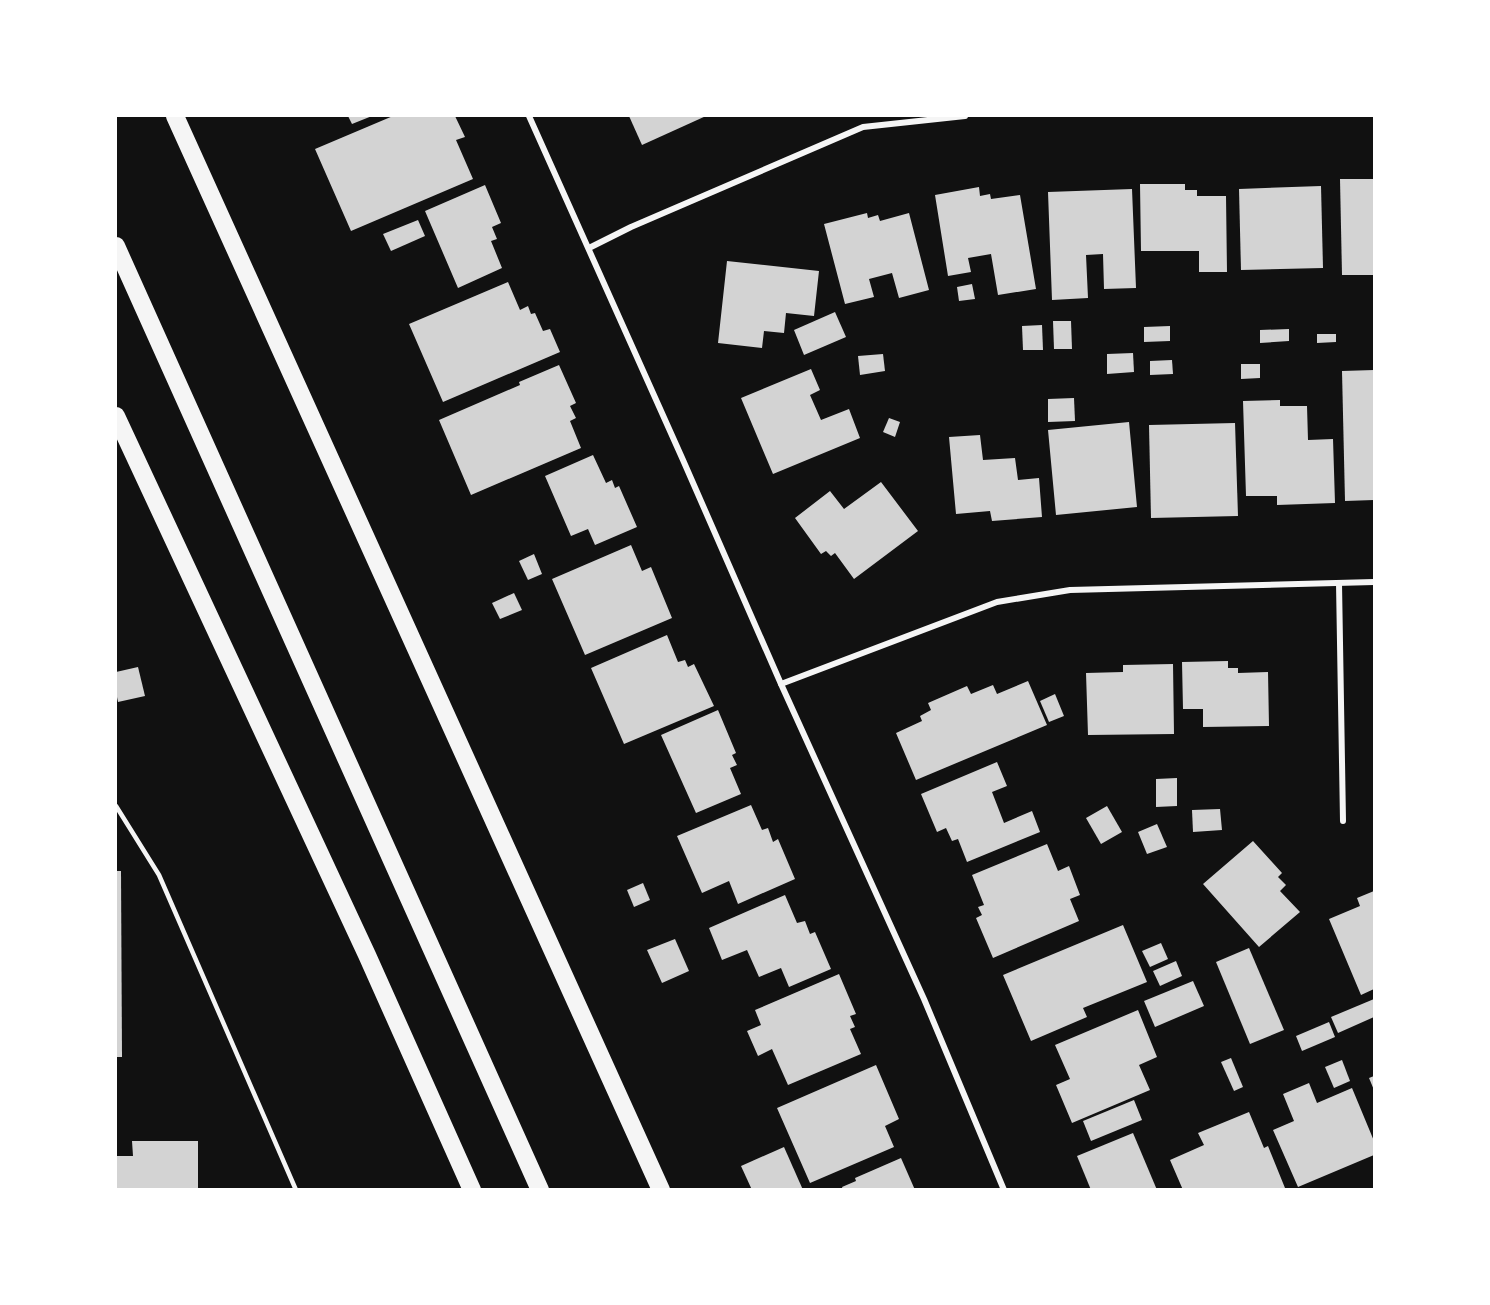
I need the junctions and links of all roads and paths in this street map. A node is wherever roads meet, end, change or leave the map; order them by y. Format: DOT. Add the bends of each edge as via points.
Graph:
graph roads {
  1 [pos="175,116"];
  2 [pos="529,116"];
  3 [pos="965,116"];
  4 [pos="116,246"];
  5 [pos="589,248"];
  6 [pos="116,416"];
  7 [pos="1374,582"];
  8 [pos="1339,583"];
  9 [pos="781,684"];
  10 [pos="116,806"];
  11 [pos="1343,821"];
  12 [pos="367,955"];
  13 [pos="296,1190"];
  14 [pos="460,1190"];
  15 [pos="472,1190"];
  16 [pos="540,1190"];
  17 [pos="661,1190"];
  18 [pos="1004,1190"];
  1 -- 17 [label="highway"];
  2 -- 5 [label="street"];
  3 -- 5 [label="street" via="863,127"];
  4 -- 16 [label="highway"];
  5 -- 9 [label="street"];
  6 -- 12 [label="highway"];
  7 -- 8 [label="street"];
  8 -- 9 [label="street" via="1070,590 997,602"];
  8 -- 11 [label="street"];
  9 -- 18 [label="street" via="924,999"];
  10 -- 13 [label="lane" via="159,875"];
  12 -- 14 [label="highway"];
  12 -- 15 [label="highway"];
}
